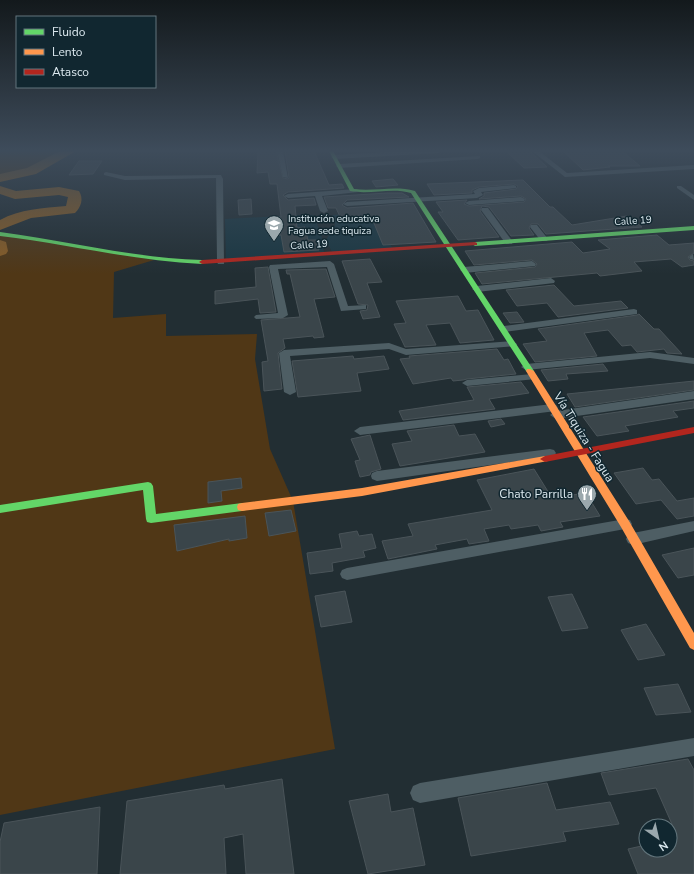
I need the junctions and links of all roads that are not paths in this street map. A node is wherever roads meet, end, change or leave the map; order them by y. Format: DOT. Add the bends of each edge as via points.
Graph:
graph roads {
  1 [pos="220,192"];
  2 [pos="346,192"];
  3 [pos="412,192"];
  4 [pos="477,192"];
  5 [pos="686,192"];
  6 [pos="318,194"];
  7 [pos="288,196"];
  8 [pos="344,196"];
  9 [pos="694,198"];
  10 [pos="521,199"];
  11 [pos="685,199"];
  12 [pos="420,203"];
  13 [pos="485,210"];
  14 [pos="324,211"];
  15 [pos="534,227"];
  16 [pos="694,228"];
  17 [pos="5,234"];
  18 [pos="544,239"];
  19 [pos="509,242"];
  20 [pos="448,246"];
  21 [pos="307,261"];
  22 [pos="221,262"];
  23 [pos="532,264"];
  24 [pos="464,270"];
  25 [pos="551,281"];
  26 [pos="477,289"];
  27 [pos="363,307"];
  28 [pos="634,312"];
  29 [pos="259,317"];
  30 [pos="504,329"];
  31 [pos="512,344"];
  32 [pos="694,361"];
  33 [pos="526,367"];
  34 [pos="532,377"];
  35 [pos="467,384"];
  36 [pos="290,392"];
  37 [pos="694,395"];
  38 [pos="554,412"];
  39 [pos="694,430"];
  40 [pos="360,432"];
  41 [pos="580,451"];
  42 [pos="377,476"];
  43 [pos="0,509"];
  44 [pos="625,524"];
  45 [pos="694,526"];
  46 [pos="633,539"];
  47 [pos="347,574"];
  48 [pos="694,644"];
  49 [pos="694,747"];
  50 [pos="420,792"];
  1 -- 22 [label="street"];
  2 -- 6 [label="street"];
  3 -- 12 [label="street, Vía Tiquiza - Fagua"];
  4 -- 12 [label="street" via="477,196"];
  5 -- 9 [label="street"];
  6 -- 7 [label="street"];
  6 -- 14 [label="street"];
  8 -- 12 [label="street" via="349,207"];
  9 -- 11 [label="street"];
  10 -- 12 [label="street"];
  12 -- 20 [label="street, Vía Tiquiza - Fagua"];
  13 -- 19 [label="street"];
  15 -- 18 [label="street"];
  16 -- 18 [label="street, Calle 19"];
  17 -- 22 [label="street, Calle 19" via="154,260"];
  18 -- 19 [label="street, Calle 19"];
  19 -- 20 [label="street, Calle 19"];
  20 -- 21 [label="street, Calle 19"];
  20 -- 24 [label="street, Vía Tiquiza - Fagua"];
  21 -- 22 [label="street, Calle 19"];
  21 -- 27 [label="street" via="330,264 344,309"];
  21 -- 29 [label="street" via="273,267 283,315"];
  23 -- 24 [label="street"];
  24 -- 26 [label="street, Vía Tiquiza - Fagua"];
  25 -- 26 [label="street"];
  26 -- 30 [label="street, Vía Tiquiza - Fagua"];
  28 -- 30 [label="street"];
  30 -- 31 [label="street, Vía Tiquiza - Fagua"];
  31 -- 33 [label="street, Vía Tiquiza - Fagua"];
  31 -- 36 [label="street" via="406,352 389,346 284,353"];
  32 -- 33 [label="street" via="650,355"];
  33 -- 34 [label="street, Vía Tiquiza - Fagua"];
  34 -- 35 [label="street"];
  34 -- 38 [label="street, Vía Tiquiza - Fagua"];
  37 -- 38 [label="street"];
  38 -- 40 [label="street"];
  38 -- 41 [label="street, Vía Tiquiza - Fagua"];
  39 -- 41 [label="street"];
  41 -- 42 [label="street"];
  41 -- 43 [label="street" via="362,492 151,519 148,486"];
  41 -- 44 [label="street, Vía Tiquiza - Fagua"];
  44 -- 46 [label="street, Vía Tiquiza - Fagua"];
  44 -- 47 [label="street"];
  45 -- 46 [label="street"];
  46 -- 48 [label="street, Vía Tiquiza - Fagua"];
  49 -- 50 [label="street"];
}
